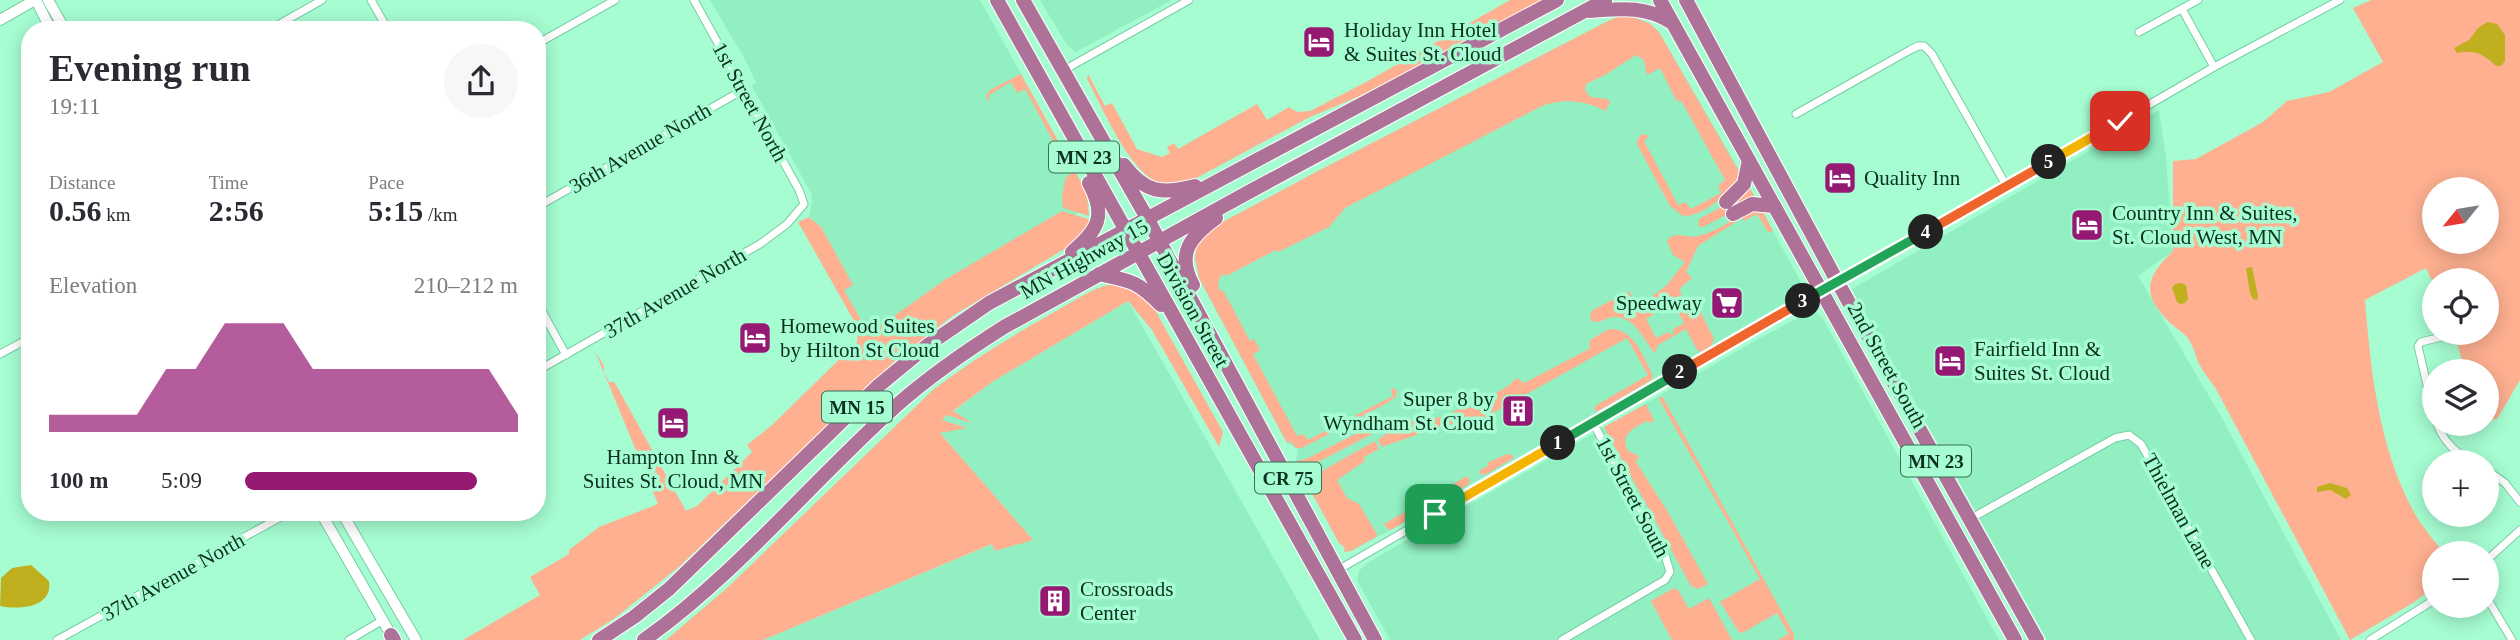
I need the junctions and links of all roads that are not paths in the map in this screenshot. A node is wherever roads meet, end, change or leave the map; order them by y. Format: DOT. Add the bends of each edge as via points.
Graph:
graph roads {
  1 [pos="35,0"];
  2 [pos="48,0"];
  3 [pos="322,0"];
  4 [pos="371,0"];
  5 [pos="615,0"];
  6 [pos="694,0"];
  7 [pos="997,0"];
  8 [pos="1023,0"];
  9 [pos="1189,0"];
  10 [pos="1557,0"];
  11 [pos="1605,0"];
  12 [pos="1660,0"];
  13 [pos="1686,0"];
  14 [pos="1698,0"];
  15 [pos="2198,0"];
  16 [pos="2340,0"];
  17 [pos="2182,9"];
  18 [pos="1584,11"];
  19 [pos="0,20"];
  20 [pos="46,21"];
  21 [pos="60,21"];
  22 [pos="285,21"];
  23 [pos="383,21"];
  24 [pos="1674,23"];
  25 [pos="1700,25"];
  26 [pos="2139,32"];
  27 [pos="546,39"];
  28 [pos="2214,67"];
  29 [pos="1064,70"];
  30 [pos="743,90"];
  31 [pos="1796,114"];
  32 [pos="1064,121"];
  33 [pos="1101,136"];
  34 [pos="1749,160"];
  35 [pos="1217,180"];
  36 [pos="2007,187"];
  37 [pos="1247,192"];
  38 [pos="546,202"];
  39 [pos="804,204"];
  40 [pos="1774,206"];
  41 [pos="1147,218"];
  42 [pos="1125,231"];
  43 [pos="1159,241"];
  44 [pos="1138,253"];
  45 [pos="1050,271"];
  46 [pos="1099,274"];
  47 [pos="1837,281"];
  48 [pos="1821,290"];
  49 [pos="1172,315"];
  50 [pos="546,318"];
  51 [pos="2422,342"];
  52 [pos="21,343"];
  53 [pos="0,354"];
  54 [pos="566,355"];
  55 [pos="2422,363"];
  56 [pos="546,366"];
  57 [pos="1228,366"];
  58 [pos="1593,423"];
  59 [pos="2444,436"];
  60 [pos="2456,450"];
  61 [pos="2499,479"];
  62 [pos="2520,502"];
  63 [pos="1969,520"];
  64 [pos="274,521"];
  65 [pos="326,521"];
  66 [pos="347,521"];
  67 [pos="2520,530"];
  68 [pos="2499,549"];
  69 [pos="1338,570"];
  70 [pos="2422,608"];
  71 [pos="2499,618"];
  72 [pos="383,620"];
  73 [pos="2520,635"];
  74 [pos="69,637"];
  75 [pos="393,638"];
  76 [pos="2512,639"];
  77 [pos="57,640"];
  78 [pos="349,640"];
  79 [pos="416,640"];
  80 [pos="598,640"];
  81 [pos="644,640"];
  82 [pos="1355,640"];
  83 [pos="1376,640"];
  84 [pos="1562,640"];
  85 [pos="2015,640"];
  86 [pos="2036,640"];
  87 [pos="2251,640"];
  88 [pos="2370,640"];
  1 -- 19 [label="main road"];
  1 -- 20 [label="main road"];
  2 -- 21 [label="main road"];
  3 -- 22 [label="street"];
  4 -- 23 [label="street"];
  5 -- 27 [label="street"];
  6 -- 30 [label="street, 1st Street North"];
  7 -- 32 [label="highway, Division Street / MN 23"];
  8 -- 29 [label="highway, Division Street / MN 23"];
  9 -- 29 [label="street"];
  10 -- 35 [label="highway, MN Highway 15 / MN 15"];
  11 -- 18 [label="highway, MN Highway 15 / MN 15"];
  12 -- 24 [label="highway, 2nd Street South"];
  13 -- 25 [label="highway, MN 23"];
  14 -- 25 [label="highway"];
  15 -- 17 [label="street"];
  16 -- 28 [label="street"];
  17 -- 26 [label="street"];
  17 -- 28 [label="street"];
  18 -- 24 [label="highway" via="1641,9"];
  18 -- 37 [label="highway, MN Highway 15 / MN 15"];
  24 -- 34 [label="highway, 2nd Street South / MN 23"];
  25 -- 47 [label="highway, 2nd Street South / MN 23"];
  28 -- 36 [label="street"];
  29 -- 33 [label="highway, Division Street / MN 23"];
  30 -- 38 [label="street, 36th Avenue North"];
  30 -- 39 [label="street, 1st Street North"];
  31 -- 36 [label="street" via="1924,46"];
  32 -- 42 [label="highway, Division Street / MN 23"];
  32 -- 45 [label="highway" via="1070,148 1099,204 1099,215 1094,231"];
  33 -- 35 [label="highway" via="1133,176 1152,189 1172,191"];
  33 -- 41 [label="highway, Division Street / MN 23"];
  34 -- 40 [label="highway, 2nd Street South / MN 23"];
  34 -- 40 [label="highway" via="1745,184 1729,208"];
  35 -- 41 [label="highway, MN Highway 15 / MN 15"];
  36 -- 47 [label="street"];
  37 -- 43 [label="highway, MN Highway 15 / MN 15"];
  37 -- 57 [label="highway" via="1200,230 1185,257 1189,278 1221,335"];
  39 -- 54 [label="street, 37th Avenue North" via="760,244"];
  40 -- 48 [label="highway, 2nd Street South / MN 23"];
  41 -- 42 [label="highway, MN Highway 15 / MN 15"];
  41 -- 43 [label="highway, Division Street / MN 23"];
  42 -- 44 [label="highway, Division Street / MN 23"];
  42 -- 45 [label="highway, MN Highway 15 / MN 15"];
  43 -- 44 [label="highway, MN Highway 15 / MN 15"];
  43 -- 57 [label="highway, Division Street / CR 75"];
  44 -- 46 [label="highway, MN Highway 15 / MN 15"];
  44 -- 49 [label="highway, Division Street / CR 75"];
  45 -- 80 [label="highway, MN Highway 15 / MN 15" via="989,303 905,363 695,566 634,617"];
  46 -- 49 [label="highway" via="1142,286"];
  46 -- 81 [label="highway, MN Highway 15 / MN 15" via="1004,327 921,385 714,582"];
  47 -- 48 [label="street"];
  47 -- 63 [label="highway, 2nd Street South / MN 23"];
  48 -- 58 [label="street"];
  48 -- 85 [label="highway, 2nd Street South / MN 23"];
  49 -- 82 [label="highway, Division Street / CR 75"];
  50 -- 54 [label="street"];
  51 -- 55 [label="street" via="2418,346"];
  52 -- 53 [label="street"];
  54 -- 56 [label="street, 37th Avenue North"];
  57 -- 69 [label="highway, Division Street / CR 75"];
  58 -- 69 [label="street"];
  58 -- 84 [label="street, 1st Street South" via="1664,552 1670,572 1658,584"];
  59 -- 60 [label="street"];
  61 -- 62 [label="street"];
  63 -- 86 [label="highway, 2nd Street South / MN 23"];
  63 -- 87 [label="street, Thielman Lane" via="2115,438 2129,435 2141,444"];
  64 -- 74 [label="street, 37th Avenue North"];
  65 -- 72 [label="main road"];
  66 -- 79 [label="main road"];
  67 -- 68 [label="street"];
  69 -- 83 [label="highway, Division Street / CR 75"];
  70 -- 88 [label="street"];
  71 -- 76 [label="street"];
  72 -- 75 [label="main road"];
  72 -- 78 [label="street"];
  73 -- 76 [label="street"];
  74 -- 77 [label="street, 37th Avenue North"];
}
